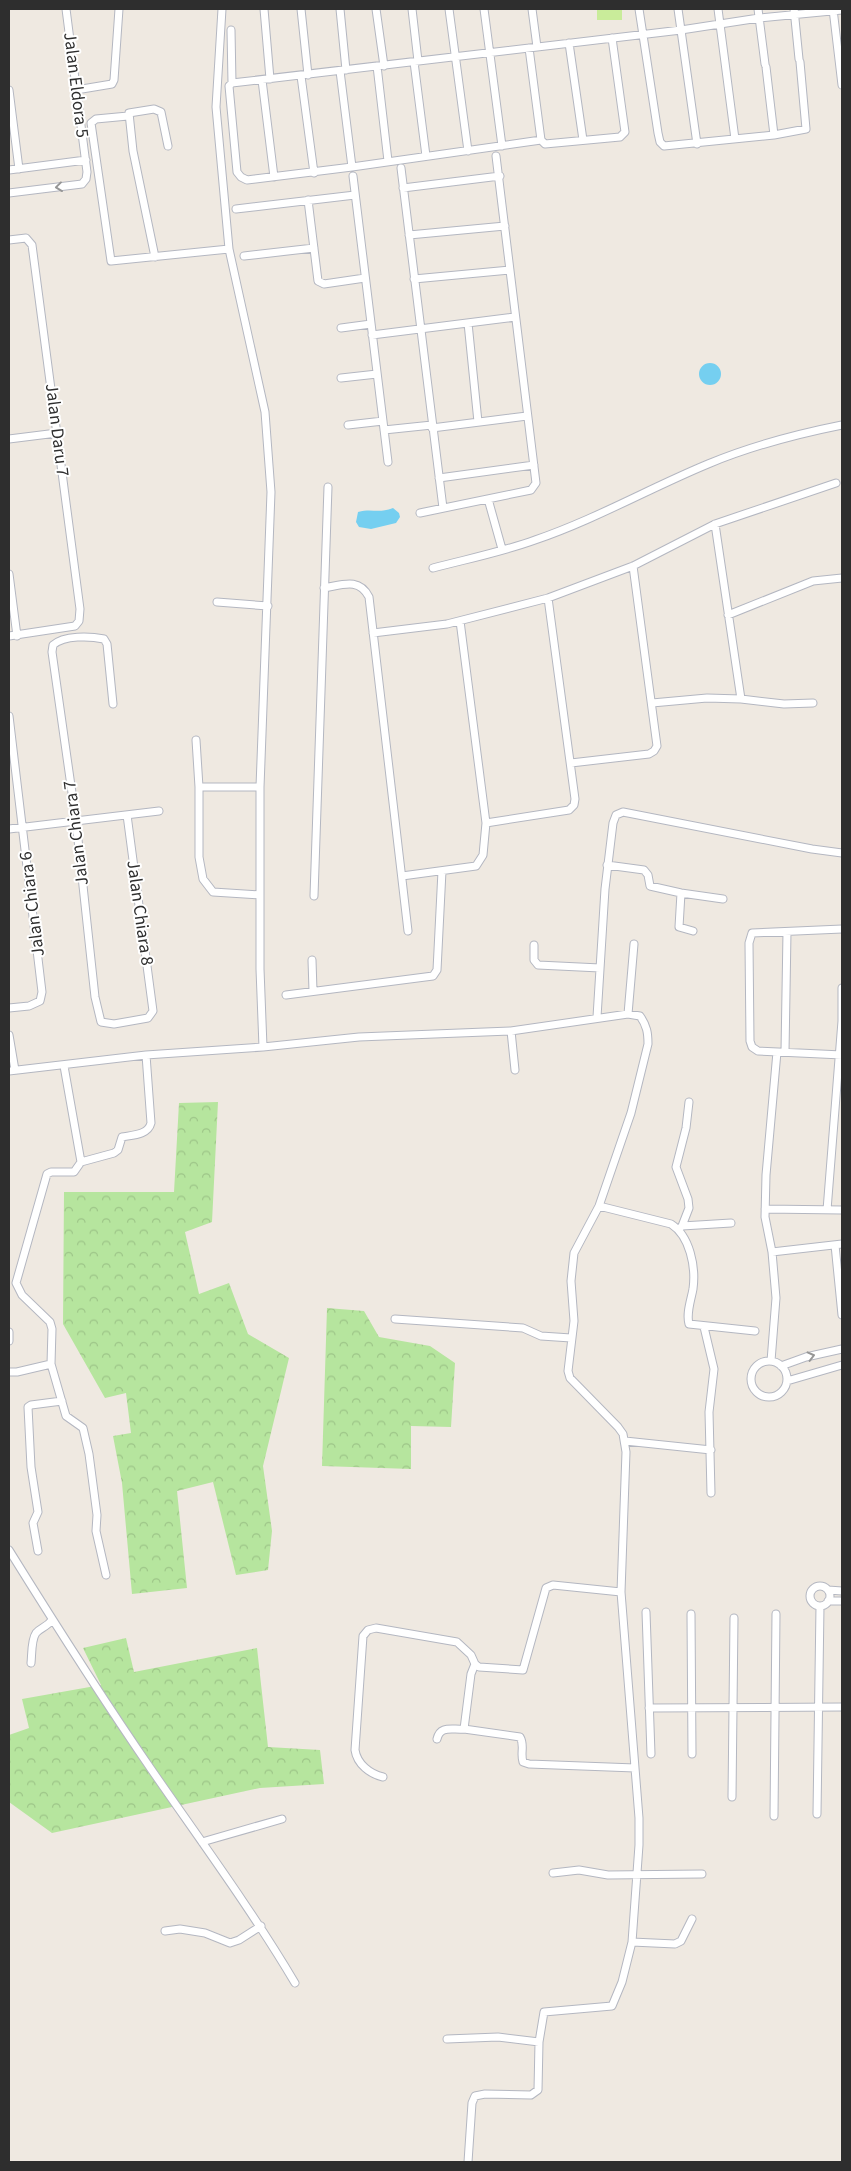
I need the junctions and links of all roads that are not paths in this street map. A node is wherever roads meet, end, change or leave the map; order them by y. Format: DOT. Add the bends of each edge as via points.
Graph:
graph roads {
  1 [pos="66,9"];
  2 [pos="119,9"];
  3 [pos="222,9"];
  4 [pos="264,9"];
  5 [pos="301,9"];
  6 [pos="340,9"];
  7 [pos="376,9"];
  8 [pos="412,9"];
  9 [pos="449,9"];
  10 [pos="484,9"];
  11 [pos="532,9"];
  12 [pos="639,9"];
  13 [pos="678,9"];
  14 [pos="718,9"];
  15 [pos="758,9"];
  16 [pos="833,10"];
  17 [pos="842,10"];
  18 [pos="794,12"];
  19 [pos="760,18"];
  20 [pos="720,24"];
  21 [pos="231,30"];
  22 [pos="681,30"];
  23 [pos="642,34"];
  24 [pos="612,38"];
  25 [pos="569,43"];
  26 [pos="533,48"];
  27 [pos="490,53"];
  28 [pos="455,57"];
  29 [pos="416,62"];
  30 [pos="380,66"];
  31 [pos="343,70"];
  32 [pos="305,75"];
  33 [pos="266,80"];
  34 [pos="232,83"];
  35 [pos="842,85"];
  36 [pos="9,90"];
  37 [pos="76,90"];
  38 [pos="128,116"];
  39 [pos="774,135"];
  40 [pos="541,140"];
  41 [pos="583,140"];
  42 [pos="735,140"];
  43 [pos="697,144"];
  44 [pos="168,146"];
  45 [pos="502,146"];
  46 [pos="468,151"];
  47 [pos="426,156"];
  48 [pos="496,156"];
  49 [pos="86,160"];
  50 [pos="388,161"];
  51 [pos="352,167"];
  52 [pos="401,168"];
  53 [pos="19,169"];
  54 [pos="9,170"];
  55 [pos="314,173"];
  56 [pos="353,176"];
  57 [pos="500,176"];
  58 [pos="274,177"];
  59 [pos="403,188"];
  60 [pos="9,193"];
  61 [pos="355,195"];
  62 [pos="308,200"];
  63 [pos="236,210"];
  64 [pos="505,226"];
  65 [pos="409,235"];
  66 [pos="9,240"];
  67 [pos="314,248"];
  68 [pos="229,249"];
  69 [pos="244,256"];
  70 [pos="156,257"];
  71 [pos="510,270"];
  72 [pos="365,278"];
  73 [pos="414,279"];
  74 [pos="515,317"];
  75 [pos="468,323"];
  76 [pos="371,324"];
  77 [pos="341,328"];
  78 [pos="420,329"];
  79 [pos="372,335"];
  80 [pos="377,374"];
  81 [pos="341,378"];
  82 [pos="527,416"];
  83 [pos="382,421"];
  84 [pos="478,422"];
  85 [pos="348,425"];
  86 [pos="842,425"];
  87 [pos="432,426"];
  88 [pos="384,430"];
  89 [pos="57,433"];
  90 [pos="9,439"];
  91 [pos="388,462"];
  92 [pos="534,465"];
  93 [pos="439,478"];
  94 [pos="836,483"];
  95 [pos="328,487"];
  96 [pos="488,499"];
  97 [pos="443,508"];
  98 [pos="420,513"];
  99 [pos="715,524"];
  100 [pos="502,549"];
  101 [pos="633,566"];
  102 [pos="433,568"];
  103 [pos="9,574"];
  104 [pos="842,578"];
  105 [pos="324,588"];
  106 [pos="548,598"];
  107 [pos="217,602"];
  108 [pos="268,606"];
  109 [pos="728,615"];
  110 [pos="460,621"];
  111 [pos="373,633"];
  112 [pos="13,636"];
  113 [pos="742,699"];
  114 [pos="652,703"];
  115 [pos="813,703"];
  116 [pos="113,704"];
  117 [pos="9,716"];
  118 [pos="196,740"];
  119 [pos="571,763"];
  120 [pos="199,787"];
  121 [pos="260,787"];
  122 [pos="159,811"];
  123 [pos="127,815"];
  124 [pos="76,821"];
  125 [pos="486,823"];
  126 [pos="23,828"];
  127 [pos="9,829"];
  128 [pos="842,852"];
  129 [pos="608,865"];
  130 [pos="442,871"];
  131 [pos="402,876"];
  132 [pos="681,893"];
  133 [pos="260,895"];
  134 [pos="314,896"];
  135 [pos="723,899"];
  136 [pos="842,929"];
  137 [pos="408,930"];
  138 [pos="693,931"];
  139 [pos="787,932"];
  140 [pos="634,944"];
  141 [pos="534,945"];
  142 [pos="312,960"];
  143 [pos="600,968"];
  144 [pos="842,988"];
  145 [pos="313,991"];
  146 [pos="286,995"];
  147 [pos="9,1008"];
  148 [pos="628,1014"];
  149 [pos="597,1017"];
  150 [pos="100,1022"];
  151 [pos="511,1030"];
  152 [pos="9,1035"];
  153 [pos="263,1047"];
  154 [pos="777,1052"];
  155 [pos="786,1052"];
  156 [pos="146,1055"];
  157 [pos="841,1055"];
  158 [pos="64,1066"];
  159 [pos="12,1070"];
  160 [pos="515,1070"];
  161 [pos="690,1102"];
  162 [pos="81,1162"];
  163 [pos="599,1206"];
  164 [pos="765,1209"];
  165 [pos="827,1210"];
  166 [pos="842,1210"];
  167 [pos="731,1223"];
  168 [pos="681,1227"];
  169 [pos="838,1244"];
  170 [pos="772,1252"];
  171 [pos="842,1315"];
  172 [pos="395,1319"];
  173 [pos="704,1326"];
  174 [pos="756,1331"];
  175 [pos="9,1332"];
  176 [pos="571,1338"];
  177 [pos="9,1341"];
  178 [pos="842,1349"];
  179 [pos="771,1361"];
  180 [pos="52,1364"];
  181 [pos="842,1365"];
  182 [pos="781,1366"];
  183 [pos="9,1372"];
  184 [pos="787,1381"];
  185 [pos="62,1401"];
  186 [pos="625,1441"];
  187 [pos="711,1450"];
  188 [pos="711,1493"];
  189 [pos="9,1550"];
  190 [pos="38,1551"];
  191 [pos="106,1575"];
  192 [pos="828,1590"];
  193 [pos="842,1591"];
  194 [pos="621,1592"];
  195 [pos="828,1601"];
  196 [pos="842,1601"];
  197 [pos="820,1606"];
  198 [pos="646,1612"];
  199 [pos="691,1614"];
  200 [pos="776,1614"];
  201 [pos="734,1618"];
  202 [pos="52,1620"];
  203 [pos="31,1663"];
  204 [pos="476,1664"];
  205 [pos="775,1707"];
  206 [pos="819,1707"];
  207 [pos="842,1707"];
  208 [pos="650,1708"];
  209 [pos="692,1708"];
  210 [pos="733,1708"];
  211 [pos="464,1729"];
  212 [pos="437,1739"];
  213 [pos="651,1754"];
  214 [pos="692,1754"];
  215 [pos="635,1768"];
  216 [pos="383,1777"];
  217 [pos="732,1797"];
  218 [pos="817,1814"];
  219 [pos="774,1816"];
  220 [pos="282,1819"];
  221 [pos="202,1842"];
  222 [pos="553,1873"];
  223 [pos="636,1874"];
  224 [pos="702,1874"];
  225 [pos="692,1920"];
  226 [pos="261,1926"];
  227 [pos="165,1931"];
  228 [pos="632,1942"];
  229 [pos="295,1984"];
  230 [pos="447,2039"];
  231 [pos="539,2042"];
  232 [pos="468,2162"];
  1 -- 37 [label="street, Jalan Eldora 5"];
  2 -- 37 [label="street" via="112,84"];
  3 -- 68 [label="street" via="216,107"];
  4 -- 33 [label="street"];
  5 -- 32 [label="street"];
  6 -- 31 [label="street"];
  7 -- 30 [label="street"];
  8 -- 29 [label="street"];
  9 -- 28 [label="street"];
  10 -- 27 [label="street"];
  11 -- 26 [label="street"];
  12 -- 23 [label="street"];
  13 -- 22 [label="street"];
  14 -- 20 [label="street"];
  15 -- 19 [label="street"];
  16 -- 17 [label="street"];
  16 -- 18 [label="street"];
  16 -- 35 [label="street"];
  18 -- 19 [label="street"];
  18 -- 39 [label="street" via="807,127 803,131"];
  19 -- 20 [label="street"];
  19 -- 39 [label="street"];
  20 -- 22 [label="street"];
  20 -- 42 [label="street"];
  21 -- 34 [label="street"];
  22 -- 23 [label="street"];
  22 -- 43 [label="street"];
  23 -- 24 [label="street"];
  23 -- 43 [label="street" via="660,142 667,147"];
  24 -- 25 [label="street"];
  24 -- 41 [label="street" via="625,132 620,137"];
  25 -- 26 [label="street"];
  25 -- 41 [label="street"];
  26 -- 27 [label="street"];
  26 -- 40 [label="street"];
  27 -- 28 [label="street"];
  27 -- 45 [label="street"];
  28 -- 29 [label="street"];
  28 -- 46 [label="street"];
  29 -- 30 [label="street"];
  29 -- 47 [label="street"];
  30 -- 31 [label="street"];
  30 -- 50 [label="street"];
  31 -- 32 [label="street"];
  31 -- 51 [label="street"];
  32 -- 33 [label="street"];
  32 -- 55 [label="street"];
  33 -- 34 [label="street"];
  33 -- 58 [label="street"];
  34 -- 58 [label="street" via="228,89 237,172 247,180"];
  36 -- 53 [label="street"];
  37 -- 49 [label="street, Jalan Eldora 5"];
  38 -- 44 [label="street" via="129,112 158,109"];
  38 -- 70 [label="street"];
  38 -- 70 [label="street" via="96,119 91,123 111,261"];
  39 -- 42 [label="street"];
  40 -- 41 [label="street" via="545,144"];
  40 -- 45 [label="street"];
  42 -- 43 [label="street"];
  45 -- 46 [label="street"];
  46 -- 47 [label="street"];
  47 -- 50 [label="street"];
  48 -- 57 [label="street"];
  49 -- 53 [label="street"];
  49 -- 60 [label="street, Jalan Eldora 5, one-way" via="86,179 82,184"];
  50 -- 51 [label="street"];
  51 -- 55 [label="street"];
  52 -- 59 [label="street"];
  53 -- 54 [label="street"];
  55 -- 58 [label="street"];
  56 -- 61 [label="street"];
  57 -- 59 [label="street"];
  57 -- 64 [label="street"];
  59 -- 65 [label="street"];
  61 -- 62 [label="street"];
  61 -- 72 [label="street"];
  62 -- 63 [label="street"];
  62 -- 67 [label="street"];
  64 -- 65 [label="street"];
  64 -- 71 [label="street"];
  65 -- 73 [label="street"];
  66 -- 89 [label="street, Jalan Daru 7" via="26,238 32,245"];
  67 -- 69 [label="street"];
  67 -- 72 [label="street" via="316,277 320,283"];
  68 -- 70 [label="street"];
  68 -- 108 [label="street" via="266,422 272,517"];
  71 -- 73 [label="street"];
  71 -- 74 [label="street"];
  72 -- 76 [label="street"];
  73 -- 78 [label="street"];
  74 -- 75 [label="street"];
  74 -- 82 [label="street"];
  75 -- 78 [label="street"];
  75 -- 84 [label="street"];
  76 -- 77 [label="street"];
  76 -- 79 [label="street"];
  78 -- 79 [label="street"];
  78 -- 87 [label="street"];
  79 -- 80 [label="street"];
  80 -- 81 [label="street"];
  80 -- 83 [label="street"];
  82 -- 84 [label="street"];
  82 -- 92 [label="street"];
  83 -- 85 [label="street"];
  83 -- 88 [label="street"];
  84 -- 87 [label="street"];
  86 -- 100 [label="street" via="787,437 708,464 568,527 534,541"];
  87 -- 88 [label="street"];
  87 -- 93 [label="street"];
  88 -- 91 [label="street"];
  89 -- 90 [label="street"];
  89 -- 112 [label="street, Jalan Daru 7" via="79,621 63,630"];
  92 -- 93 [label="street"];
  92 -- 96 [label="street" via="536,483 531,490"];
  93 -- 97 [label="street"];
  94 -- 99 [label="street"];
  95 -- 105 [label="street"];
  96 -- 97 [label="street"];
  96 -- 100 [label="street"];
  97 -- 98 [label="street"];
  99 -- 101 [label="street"];
  99 -- 109 [label="street"];
  100 -- 102 [label="street"];
  101 -- 106 [label="street"];
  101 -- 114 [label="street"];
  103 -- 112 [label="street"];
  104 -- 109 [label="street" via="812,581"];
  105 -- 111 [label="street" via="357,584 364,587 369,597"];
  105 -- 134 [label="street"];
  106 -- 110 [label="street"];
  106 -- 119 [label="street"];
  107 -- 108 [label="street"];
  108 -- 121 [label="street"];
  109 -- 113 [label="street"];
  110 -- 111 [label="street"];
  110 -- 125 [label="street"];
  111 -- 131 [label="street"];
  113 -- 114 [label="street"];
  113 -- 115 [label="street" via="764,703"];
  114 -- 119 [label="street" via="657,746 654,751"];
  116 -- 124 [label="street, Jalan Chiara 7" via="104,639 58,640 52,652"];
  117 -- 126 [label="street, Jalan Chiara 6"];
  118 -- 120 [label="street"];
  119 -- 125 [label="street" via="575,798 569,810"];
  120 -- 121 [label="street"];
  120 -- 133 [label="street" via="198,857 203,879 214,892"];
  121 -- 133 [label="street"];
  122 -- 123 [label="street"];
  123 -- 124 [label="street"];
  123 -- 150 [label="street, Jalan Chiara 8" via="153,1011 148,1018 114,1024"];
  124 -- 126 [label="street"];
  124 -- 150 [label="street, Jalan Chiara 7"];
  125 -- 130 [label="street" via="484,854 480,862 476,866"];
  126 -- 127 [label="street"];
  126 -- 147 [label="street, Jalan Chiara 6" via="42,992 40,1002"];
  128 -- 129 [label="street" via="623,812 616,815 613,823"];
  129 -- 132 [label="street" via="644,870 650,886"];
  129 -- 143 [label="street"];
  130 -- 131 [label="street"];
  130 -- 145 [label="street" via="437,970 433,976"];
  131 -- 137 [label="street"];
  132 -- 135 [label="street"];
  132 -- 138 [label="street" via="678,923"];
  133 -- 153 [label="street"];
  136 -- 139 [label="street"];
  139 -- 154 [label="street" via="752,933 749,943 750,1043 758,1051"];
  139 -- 155 [label="street"];
  140 -- 148 [label="street"];
  141 -- 143 [label="street" via="534,960 538,966"];
  142 -- 145 [label="street"];
  143 -- 149 [label="street"];
  144 -- 157 [label="street"];
  145 -- 146 [label="street"];
  148 -- 149 [label="street"];
  148 -- 163 [label="street" via="640,1016 646,1024 648,1044 631,1113"];
  149 -- 151 [label="street"];
  151 -- 153 [label="street" via="359,1037"];
  151 -- 160 [label="street"];
  152 -- 159 [label="street"];
  153 -- 156 [label="street"];
  154 -- 155 [label="street"];
  154 -- 164 [label="street"];
  155 -- 157 [label="street"];
  156 -- 158 [label="street"];
  156 -- 162 [label="street" via="149,1129 122,1137 114,1153"];
  157 -- 165 [label="street"];
  158 -- 159 [label="street"];
  158 -- 162 [label="street"];
  161 -- 168 [label="street" via="676,1167 689,1208"];
  162 -- 180 [label="street" via="74,1172 47,1174 16,1283 22,1295 50,1322"];
  163 -- 168 [label="street"];
  163 -- 176 [label="street" via="574,1253"];
  164 -- 165 [label="street"];
  164 -- 170 [label="street"];
  165 -- 166 [label="street"];
  167 -- 168 [label="street"];
  168 -- 173 [label="street" via="694,1278 688,1322 690,1326"];
  169 -- 170 [label="street"];
  169 -- 171 [label="street"];
  170 -- 179 [label="street" via="776,1298"];
  172 -- 176 [label="street" via="523,1328 541,1336"];
  173 -- 174 [label="street"];
  173 -- 187 [label="street" via="714,1369 709,1412"];
  175 -- 177 [label="street"];
  176 -- 186 [label="street" via="570,1378 618,1427"];
  182 -- 178 [label="street, one-way"];
  179 -- 182 [label="street"];
  179 -- 184 [label="street" via="756,1367 751,1378 754,1388 762,1396 774,1397 783,1391"];
  180 -- 183 [label="street"];
  180 -- 185 [label="street"];
  181 -- 184 [label="street"];
  182 -- 184 [label="street"];
  185 -- 190 [label="street" via="28,1407 31,1467 38,1512 33,1523"];
  185 -- 191 [label="street" via="66,1416 83,1428 94,1484 96,1531"];
  186 -- 187 [label="street"];
  186 -- 194 [label="street"];
  187 -- 188 [label="street"];
  189 -- 202 [label="street"];
  192 -- 193 [label="street"];
  192 -- 195 [label="street"];
  192 -- 197 [label="street" via="819,1586 810,1591 811,1601"];
  194 -- 204 [label="street" via="553,1585 546,1588 523,1670"];
  194 -- 215 [label="street"];
  195 -- 196 [label="street"];
  195 -- 197 [label="street"];
  197 -- 206 [label="street"];
  198 -- 208 [label="street"];
  199 -- 209 [label="street"];
  200 -- 205 [label="street"];
  201 -- 210 [label="street"];
  202 -- 203 [label="street" via="36,1633"];
  202 -- 221 [label="street"];
  204 -- 211 [label="street" via="471,1674"];
  204 -- 216 [label="street" via="471,1654 457,1642 376,1628 363,1636 355,1750 366,1769"];
  205 -- 206 [label="street"];
  205 -- 210 [label="street"];
  205 -- 219 [label="street"];
  206 -- 207 [label="street"];
  206 -- 218 [label="street"];
  208 -- 209 [label="street"];
  208 -- 213 [label="street"];
  209 -- 210 [label="street"];
  209 -- 214 [label="street"];
  210 -- 217 [label="street"];
  211 -- 212 [label="street" via="442,1729"];
  211 -- 215 [label="street" via="520,1737 523,1762 529,1764"];
  215 -- 223 [label="street" via="639,1818"];
  220 -- 221 [label="street"];
  221 -- 226 [label="street"];
  222 -- 223 [label="street" via="579,1870 598,1875"];
  223 -- 224 [label="street"];
  223 -- 228 [label="street"];
  225 -- 228 [label="street" via="681,1941 675,1944"];
  226 -- 227 [label="street" via="230,1943 205,1933 180,1929"];
  226 -- 229 [label="street"];
  228 -- 231 [label="street" via="612,2006 544,2012"];
  230 -- 231 [label="street" via="498,2037"];
  231 -- 232 [label="street" via="538,2090 535,2093 476,2096 472,2103"];
}
